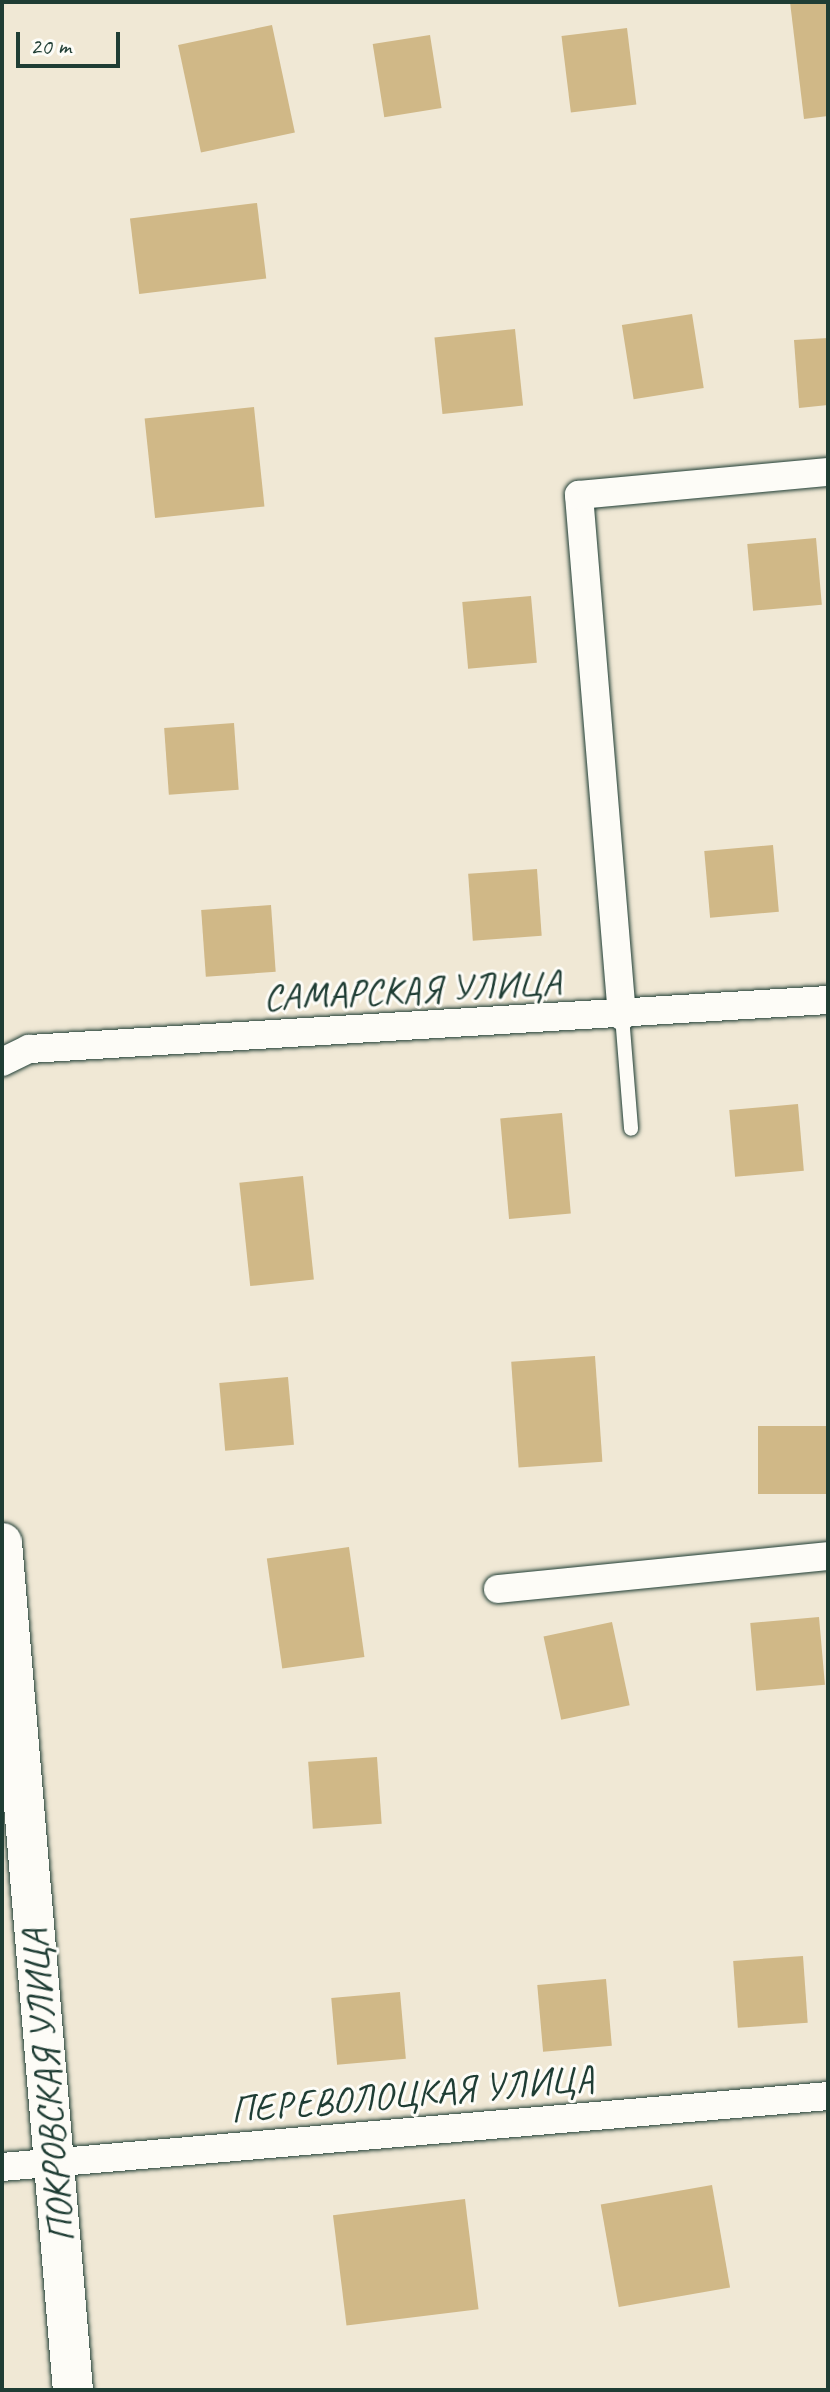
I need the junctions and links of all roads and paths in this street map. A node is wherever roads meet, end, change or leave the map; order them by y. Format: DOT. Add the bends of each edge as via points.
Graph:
graph roads {
  1 [pos="828,472"];
  2 [pos="828,1000"];
  3 [pos="622,1016"];
  4 [pos="2,1062"];
  5 [pos="631,1129"];
  6 [pos="2,1543"];
  7 [pos="828,1556"];
  8 [pos="498,1589"];
  9 [pos="828,2096"];
  10 [pos="55,2163"];
  11 [pos="2,2167"];
  12 [pos="73,2390"];
  1 -- 3 [label="street" via="579,495"];
  2 -- 3 [label="street, САМАРСКАЯ УЛИЦА"];
  3 -- 4 [label="street, САМАРСКАЯ УЛИЦА" via="29,1049"];
  3 -- 5 [label="lane"];
  6 -- 10 [label="street, ПОКРОВСКАЯ УЛИЦА"];
  7 -- 8 [label="street"];
  9 -- 10 [label="street, ПЕРЕВОЛОЦКАЯ УЛИЦА"];
  10 -- 11 [label="street, ПЕРЕВОЛОЦКАЯ УЛИЦА"];
  10 -- 12 [label="street, ПОКРОВСКАЯ УЛИЦА"];
}
